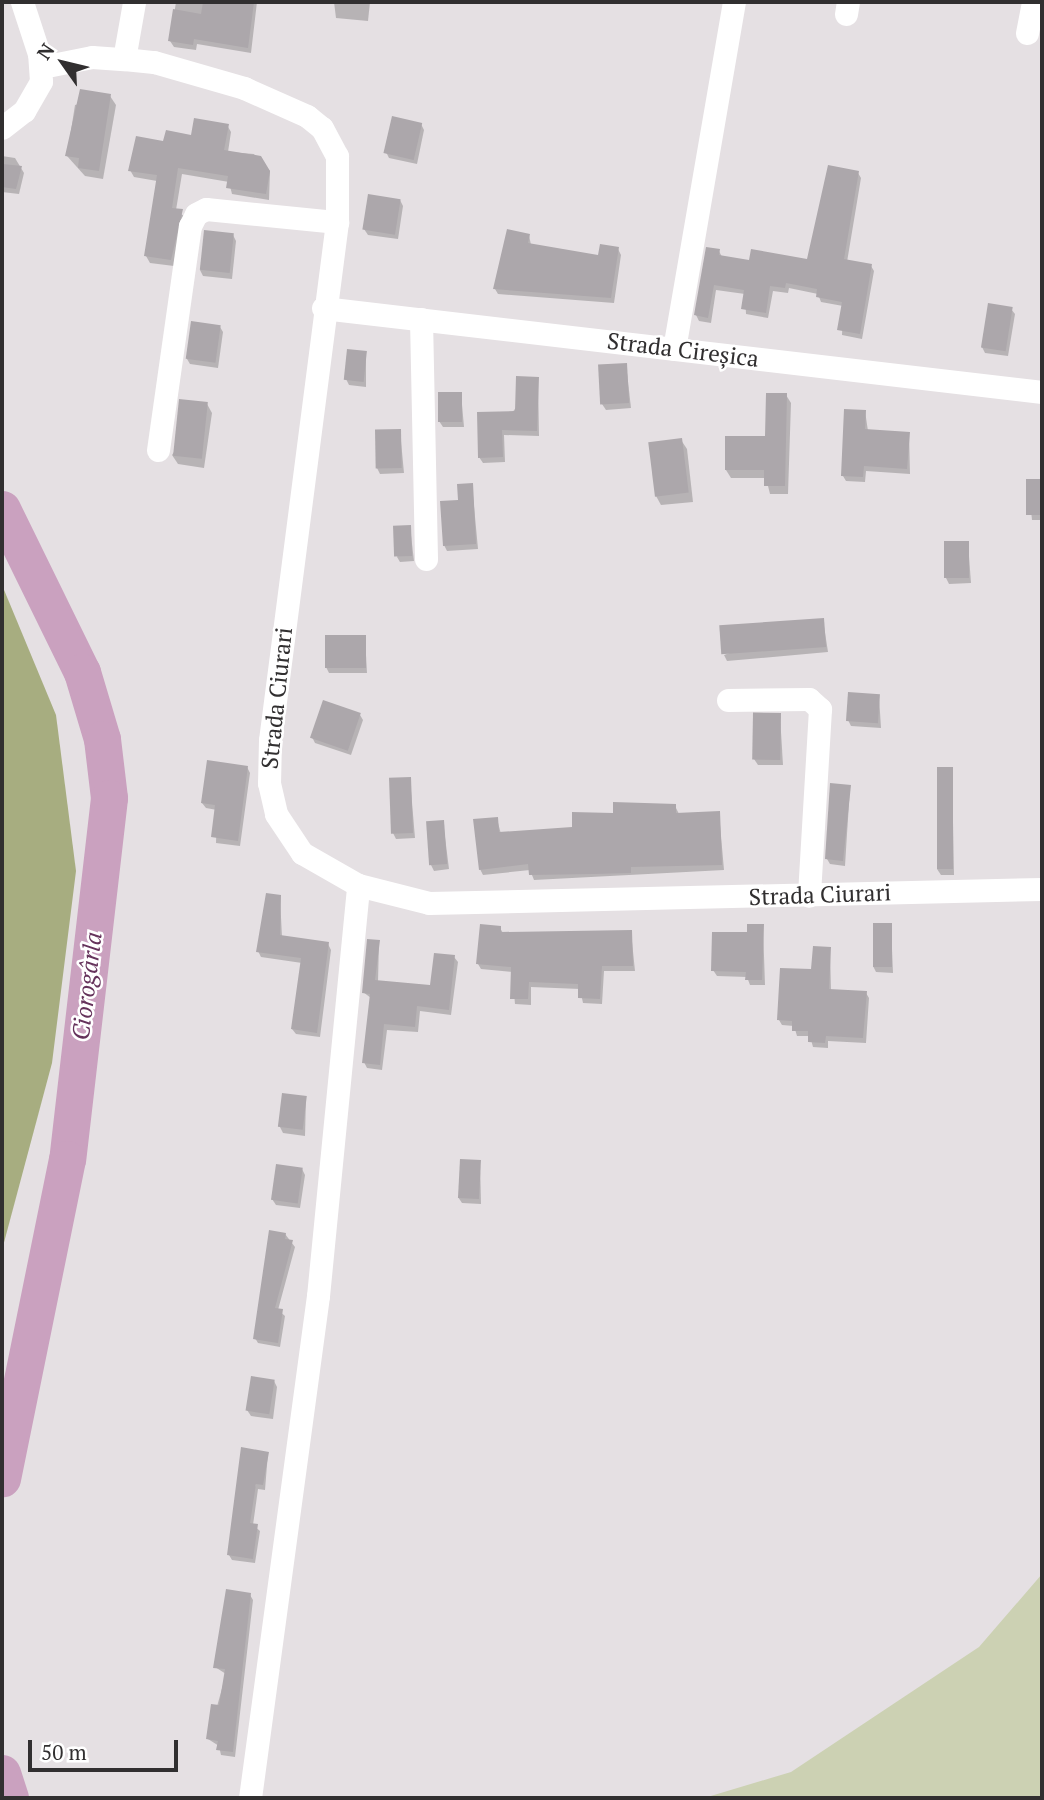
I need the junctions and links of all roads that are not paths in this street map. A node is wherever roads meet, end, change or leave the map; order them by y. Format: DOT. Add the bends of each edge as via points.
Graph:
graph roads {
  1 [pos="22,2"];
  2 [pos="134,2"];
  3 [pos="734,2"];
  4 [pos="1033,2"];
  5 [pos="1027,33"];
  6 [pos="124,59"];
  7 [pos="42,67"];
  8 [pos="2,128"];
  9 [pos="337,222"];
  10 [pos="324,308"];
  11 [pos="421,319"];
  12 [pos="674,349"];
  13 [pos="1042,392"];
  14 [pos="158,450"];
  15 [pos="426,559"];
  16 [pos="728,700"];
  17 [pos="358,885"];
  18 [pos="1042,888"];
  19 [pos="809,896"];
  20 [pos="250,1798"];
  1 -- 7 [label="street"];
  2 -- 6 [label="street"];
  3 -- 12 [label="street"];
  4 -- 5 [label="street"];
  6 -- 7 [label="street, Strada Ciurari" via="92,57"];
  6 -- 9 [label="street, Strada Ciurari" via="154,62 244,88 307,116 322,128 337,156"];
  7 -- 8 [label="street" via="36,96"];
  9 -- 10 [label="street, Strada Ciurari"];
  9 -- 14 [label="street" via="206,209 196,214 190,226"];
  10 -- 11 [label="street, Strada Cireșica"];
  10 -- 17 [label="street, Strada Ciurari" via="269,783 276,814 302,853"];
  11 -- 12 [label="street, Strada Cireșica"];
  11 -- 15 [label="street"];
  12 -- 13 [label="street, Strada Cireșica"];
  16 -- 19 [label="street" via="809,699 820,709"];
  17 -- 19 [label="street, Strada Ciurari" via="429,903"];
  17 -- 20 [label="street" via="318,1296"];
  18 -- 19 [label="street, Strada Ciurari"];
}
